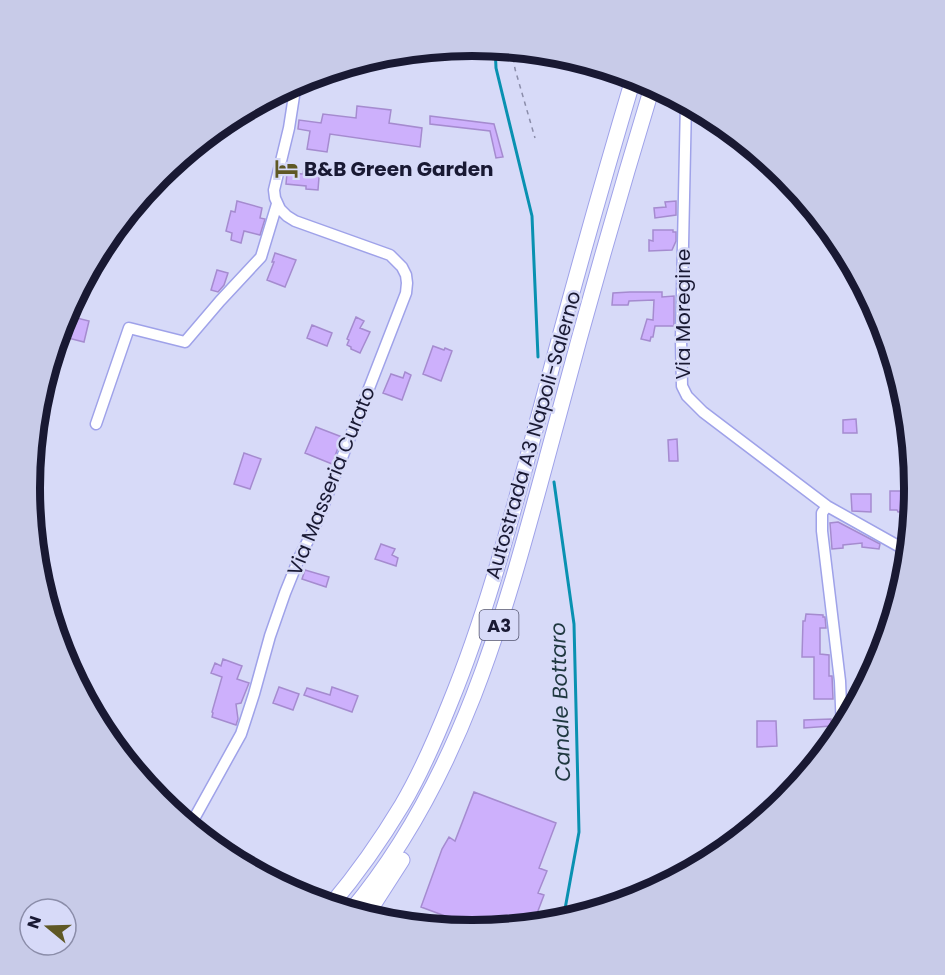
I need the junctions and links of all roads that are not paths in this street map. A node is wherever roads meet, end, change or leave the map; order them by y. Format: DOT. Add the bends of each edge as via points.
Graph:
graph roads {
  1 [pos="631,86"];
  2 [pos="294,94"];
  3 [pos="650,94"];
  4 [pos="686,112"];
  5 [pos="277,204"];
  6 [pos="96,423"];
  7 [pos="827,506"];
  8 [pos="900,547"];
  9 [pos="841,713"];
  10 [pos="449,756"];
  11 [pos="195,817"];
  12 [pos="337,898"];
  13 [pos="357,904"];
  14 [pos="372,907"];
  1 -- 12 [label="highway, Autostrada A3 Napoli-Salerno / A3" via="512,515 462,674 403,804"];
  2 -- 5 [label="street" via="274,189"];
  3 -- 10 [label="highway, Autostrada A3 Napoli-Salerno / A3" via="509,597"];
  4 -- 7 [label="street, Via Moregine" via="682,386 703,412"];
  5 -- 6 [label="street" via="261,257 185,342 129,328"];
  5 -- 11 [label="street, Via Masseria Curato" via="295,221 390,255 406,275 406,293 282,601 241,734"];
  7 -- 8 [label="street, Via Moregine"];
  7 -- 9 [label="street" via="822,513 822,531"];
  10 -- 13 [label="highway, Autostrada A3 Napoli-Salerno / A3" via="390,861"];
  10 -- 14 [label="highway" via="413,842"];
}
